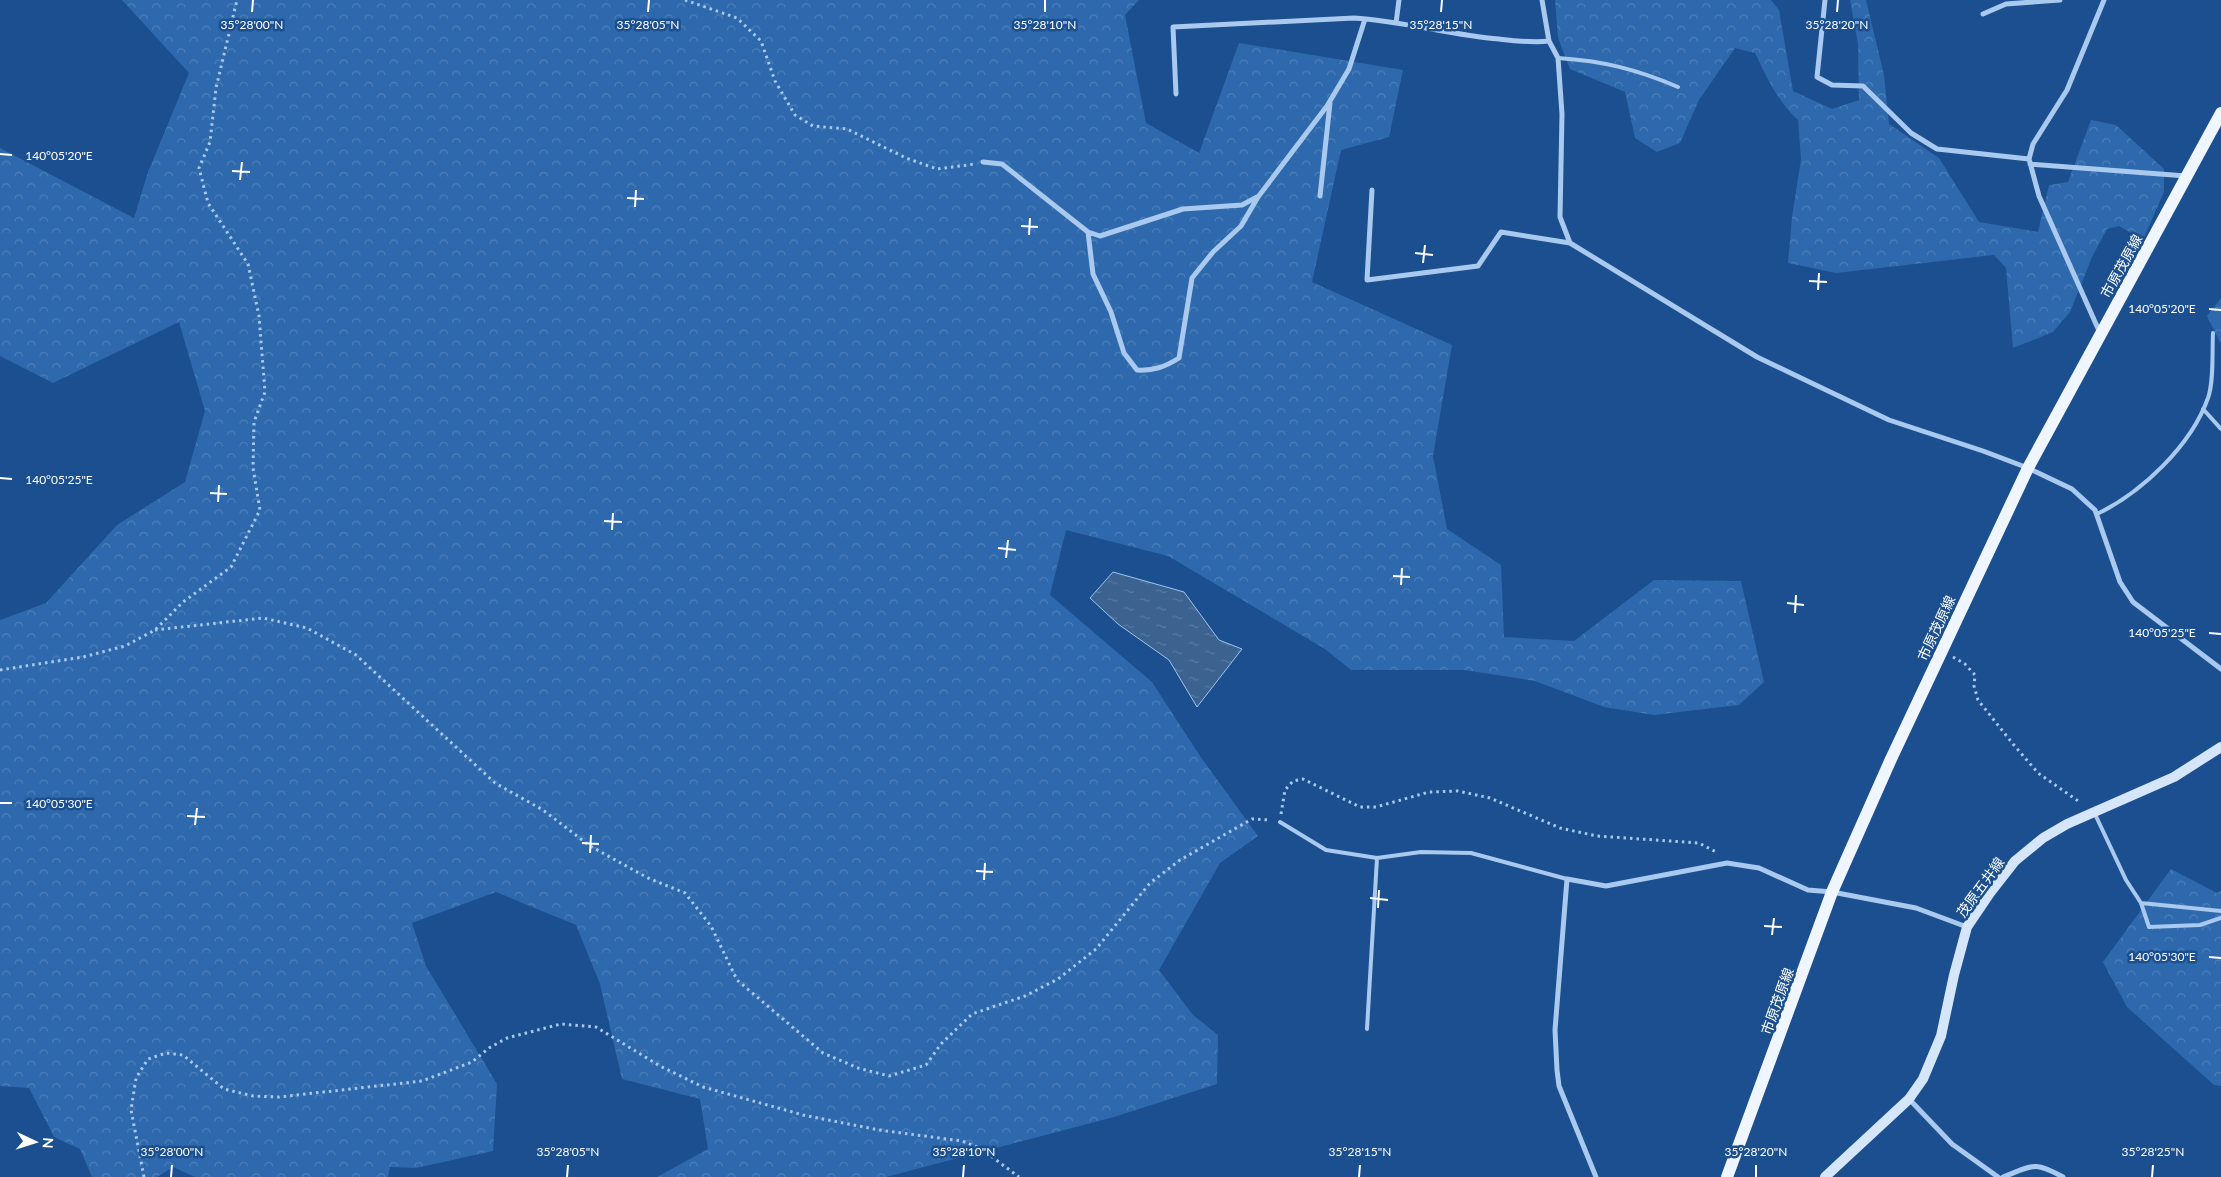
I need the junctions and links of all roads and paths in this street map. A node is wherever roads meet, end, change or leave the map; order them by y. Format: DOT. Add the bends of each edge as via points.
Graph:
graph roads {
  1 [pos="237,0"];
  2 [pos="685,0"];
  3 [pos="1400,0"];
  4 [pos="1542,0"];
  5 [pos="1825,0"];
  6 [pos="2060,0"];
  7 [pos="2104,0"];
  8 [pos="1984,14"];
  9 [pos="1365,19"];
  10 [pos="1396,23"];
  11 [pos="1549,40"];
  12 [pos="1558,58"];
  13 [pos="1678,87"];
  14 [pos="1176,94"];
  15 [pos="1330,100"];
  16 [pos="2221,113"];
  17 [pos="984,162"];
  18 [pos="2029,162"];
  19 [pos="2187,176"];
  20 [pos="1372,190"];
  21 [pos="1320,196"];
  22 [pos="1258,197"];
  23 [pos="1088,232"];
  24 [pos="1570,243"];
  25 [pos="2213,333"];
  26 [pos="2100,334"];
  27 [pos="2203,409"];
  28 [pos="2221,429"];
  29 [pos="2028,468"];
  30 [pos="2096,514"];
  31 [pos="156,630"];
  32 [pos="1942,651"];
  33 [pos="2221,669"];
  34 [pos="0,670"];
  35 [pos="2221,748"];
  36 [pos="2094,812"];
  37 [pos="1280,822"];
  38 [pos="1377,858"];
  39 [pos="1727,863"];
  40 [pos="1568,879"];
  41 [pos="1832,892"];
  42 [pos="2141,903"];
  43 [pos="2221,911"];
  44 [pos="2221,918"];
  45 [pos="1967,927"];
  46 [pos="1367,1029"];
  47 [pos="1909,1100"];
  48 [pos="144,1177"];
  49 [pos="1020,1177"];
  50 [pos="1596,1177"];
  51 [pos="1727,1177"];
  52 [pos="1825,1177"];
  53 [pos="1998,1177"];
  54 [pos="2003,1177"];
  55 [pos="2063,1177"];
  1 -- 31 [label="path" via="216,88 210,142 199,168 208,203 248,264 259,316 265,392 254,422 253,468 260,510 231,568 183,602"];
  2 -- 17 [label="path" via="736,18 761,41 775,81 795,115 813,126 847,129 906,158 937,169"];
  3 -- 10 [label="street"];
  4 -- 11 [label="street"];
  5 -- 18 [label="street" via="1817,77 1832,85 1864,86 1911,133 1937,149"];
  6 -- 8 [label="street" via="2006,4"];
  7 -- 18 [label="street" via="2066,90 2033,144"];
  9 -- 10 [label="street"];
  9 -- 14 [label="street" via="1173,27"];
  9 -- 15 [label="street" via="1349,69"];
  10 -- 11 [label="street" via="1459,36 1536,42"];
  11 -- 12 [label="street"];
  12 -- 13 [label="lane" via="1619,65"];
  12 -- 24 [label="street" via="1562,114 1560,216"];
  15 -- 21 [label="street"];
  15 -- 22 [label="street"];
  16 -- 19 [label="main road, 市原茂原線"];
  17 -- 23 [label="street" via="1002,164"];
  18 -- 19 [label="street"];
  18 -- 26 [label="street" via="2039,196"];
  19 -- 26 [label="main road, 市原茂原線"];
  20 -- 24 [label="street" via="1367,280 1478,266 1501,232"];
  22 -- 23 [label="street" via="1242,205 1183,209 1100,236"];
  22 -- 23 [label="street" via="1241,226 1213,252 1192,278 1179,358 1150,371 1137,370 1124,353 1111,312 1093,274"];
  24 -- 29 [label="street" via="1757,357 1889,420"];
  25 -- 27 [label="lane" via="2209,396"];
  26 -- 29 [label="main road, 市原茂原線"];
  27 -- 28 [label="lane"];
  27 -- 30 [label="lane" via="2177,452 2117,504"];
  29 -- 30 [label="street" via="2072,490"];
  29 -- 32 [label="main road, 市原茂原線"];
  30 -- 33 [label="street" via="2120,582 2133,602"];
  31 -- 34 [label="path" via="125,646 83,657"];
  31 -- 37 [label="path" via="263,618 306,628 356,655 495,783 543,810 590,846 648,878 685,893 711,926 737,980 823,1053 858,1068 889,1076 926,1065 941,1044 972,1014 1025,996 1058,979 1096,949 1150,883 1180,860 1252,819"];
  32 -- 36 [label="path" via="1965,664 1975,675 1978,700 2038,773"];
  32 -- 41 [label="main road, 市原茂原線"];
  35 -- 36 [label="main road, 茂原五井線" via="2174,777"];
  36 -- 42 [label="lane" via="2126,880"];
  36 -- 45 [label="main road, 茂原五井線" via="2043,838 2016,862"];
  37 -- 38 [label="lane" via="1326,850"];
  37 -- 39 [label="path" via="1285,790 1292,781 1303,779 1360,807 1376,807 1429,792 1458,790 1490,798 1560,828 1597,836 1699,843 1717,852"];
  38 -- 40 [label="lane" via="1421,852 1471,853"];
  38 -- 46 [label="lane"];
  39 -- 40 [label="street" via="1606,886"];
  39 -- 41 [label="street" via="1759,868 1808,890"];
  40 -- 50 [label="street" via="1555,1030 1557,1070 1559,1086"];
  41 -- 45 [label="street" via="1916,908"];
  41 -- 51 [label="main road, 市原茂原線"];
  42 -- 43 [label="lane"];
  42 -- 44 [label="lane" via="2149,927 2200,926"];
  45 -- 47 [label="main road, 茂原五井線" via="1941,1036 1923,1078"];
  47 -- 52 [label="main road, 茂原五井線"];
  47 -- 53 [label="street" via="1952,1144"];
  48 -- 49 [label="path" via="131,1110 136,1078 148,1059 166,1053 183,1055 224,1089 253,1096 279,1097 422,1081 472,1062 507,1038 561,1024 596,1027 660,1066 703,1087 803,1115 879,1130 962,1141 980,1148"];
  54 -- 55 [label="street" via="2034,1165"];
}
